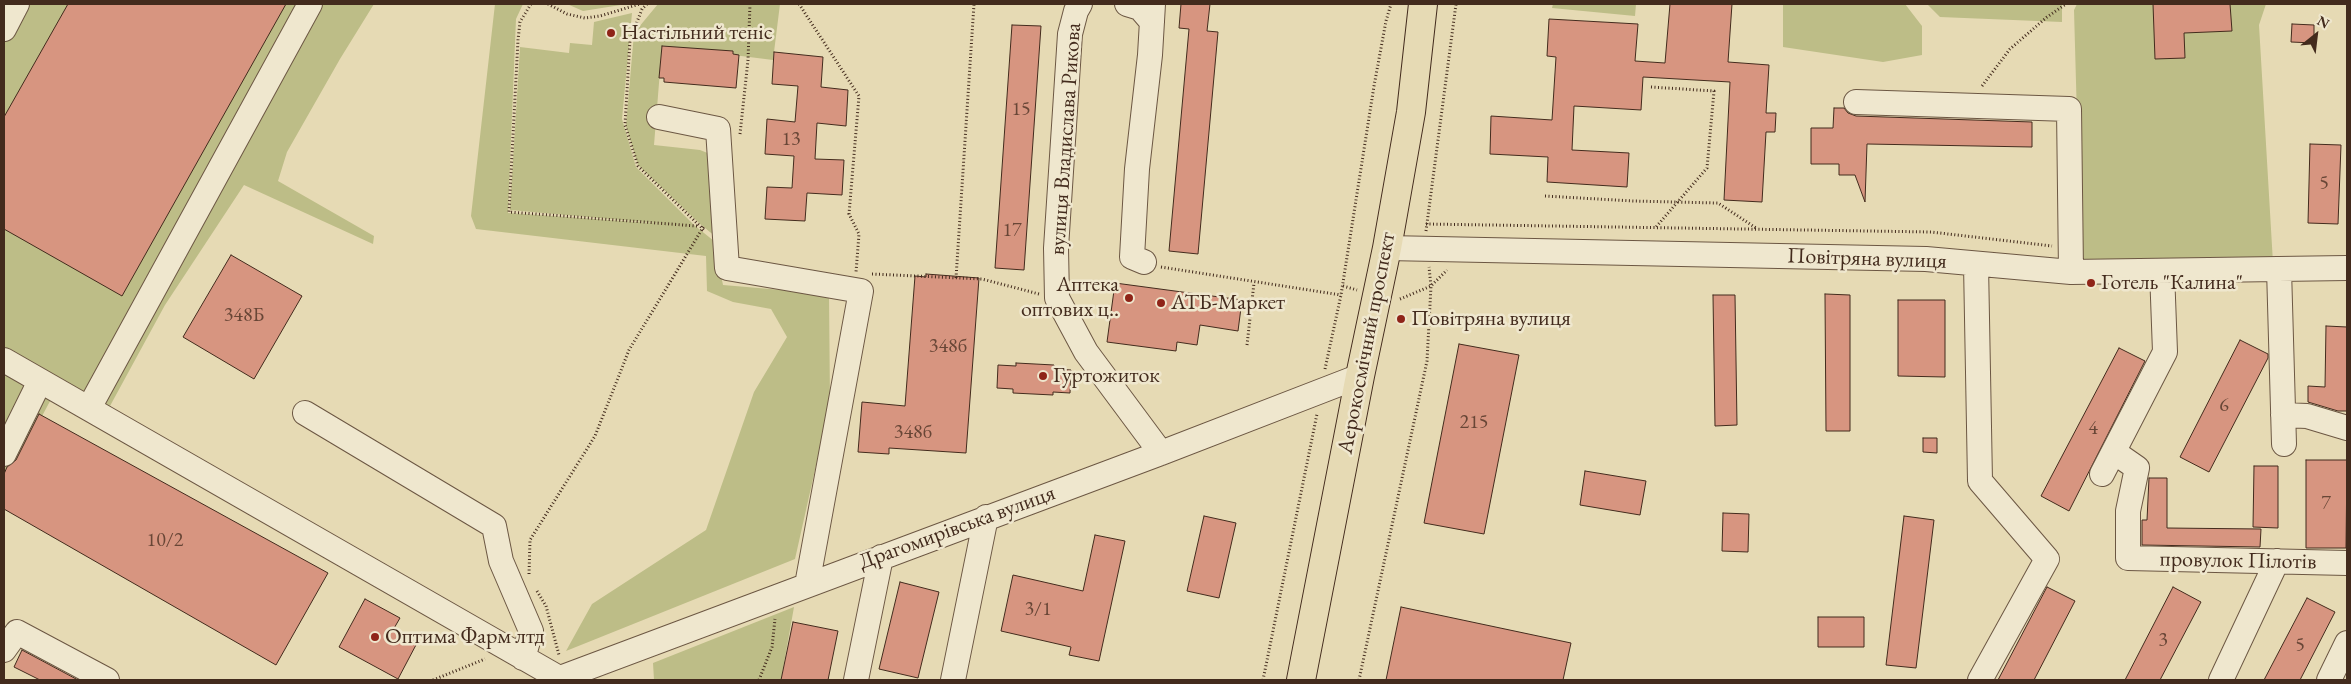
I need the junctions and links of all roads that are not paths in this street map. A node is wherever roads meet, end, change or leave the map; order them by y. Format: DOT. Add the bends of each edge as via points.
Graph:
graph roads {
  1 [pos="17,4"];
  2 [pos="310,4"];
  3 [pos="1080,4"];
  4 [pos="1127,4"];
  5 [pos="1423,4"];
  6 [pos="1152,13"];
  7 [pos="4,29"];
  8 [pos="1856,102"];
  9 [pos="659,117"];
  10 [pos="1387,248"];
  11 [pos="1144,262"];
  12 [pos="1976,264"];
  13 [pos="2347,268"];
  14 [pos="2279,269"];
  15 [pos="2162,271"];
  16 [pos="2071,272"];
  17 [pos="4,360"];
  18 [pos="1360,376"];
  19 [pos="40,381"];
  20 [pos="88,408"];
  21 [pos="305,413"];
  22 [pos="2283,415"];
  23 [pos="2347,428"];
  24 [pos="2284,444"];
  25 [pos="2114,452"];
  26 [pos="1161,453"];
  27 [pos="4,454"];
  28 [pos="2102,474"];
  29 [pos="986,517"];
  30 [pos="880,557"];
  31 [pos="2277,562"];
  32 [pos="2347,563"];
  33 [pos="807,585"];
  34 [pos="2347,643"];
  35 [pos="4,650"];
  36 [pos="516,653"];
  37 [pos="557,679"];
  38 [pos="107,680"];
  39 [pos="856,680"];
  40 [pos="953,680"];
  41 [pos="1301,680"];
  42 [pos="1980,680"];
  43 [pos="2221,680"];
  44 [pos="2329,680"];
  1 -- 7 [label="street"];
  2 -- 20 [label="street"];
  3 -- 26 [label="street, вулиця Владислава Рикова" via="1070,34 1056,248 1057,298 1086,352"];
  4 -- 6 [label="street"];
  5 -- 10 [label="highway, Аерокосмічний проспект" via="1411,112"];
  6 -- 11 [label="street" via="1132,257"];
  8 -- 16 [label="street" via="2069,109"];
  9 -- 33 [label="street" via="718,129 727,268 861,291"];
  10 -- 12 [label="street, Повітряна вулиця" via="1926,259"];
  10 -- 18 [label="highway, Аерокосмічний проспект"];
  12 -- 16 [label="street, Повітряна вулиця"];
  12 -- 42 [label="street" via="1980,481 2047,558"];
  13 -- 14 [label="street, Повітряна вулиця"];
  14 -- 15 [label="street, Повітряна вулиця"];
  14 -- 22 [label="street"];
  15 -- 16 [label="street, Повітряна вулиця"];
  15 -- 25 [label="street" via="2165,352"];
  17 -- 19 [label="street"];
  18 -- 26 [label="street, Драгомирівська вулиця"];
  18 -- 41 [label="highway, Аерокосмічний проспект"];
  19 -- 20 [label="street"];
  19 -- 27 [label="street"];
  20 -- 36 [label="street"];
  21 -- 36 [label="street" via="494,526 501,561 531,631"];
  22 -- 23 [label="street" via="2307,416"];
  22 -- 24 [label="street"];
  25 -- 28 [label="street"];
  25 -- 31 [label="street, провулок Пілотів" via="2137,468 2128,511 2128,558"];
  26 -- 29 [label="street, Драгомирівська вулиця"];
  29 -- 30 [label="street, Драгомирівська вулиця"];
  29 -- 40 [label="street"];
  30 -- 33 [label="street, Драгомирівська вулиця"];
  30 -- 39 [label="street"];
  31 -- 32 [label="street, провулок Пілотів"];
  31 -- 43 [label="street"];
  33 -- 37 [label="street, Драгомирівська вулиця"];
  34 -- 44 [label="street"];
  35 -- 38 [label="street" via="17,632"];
  36 -- 37 [label="street"];
}
